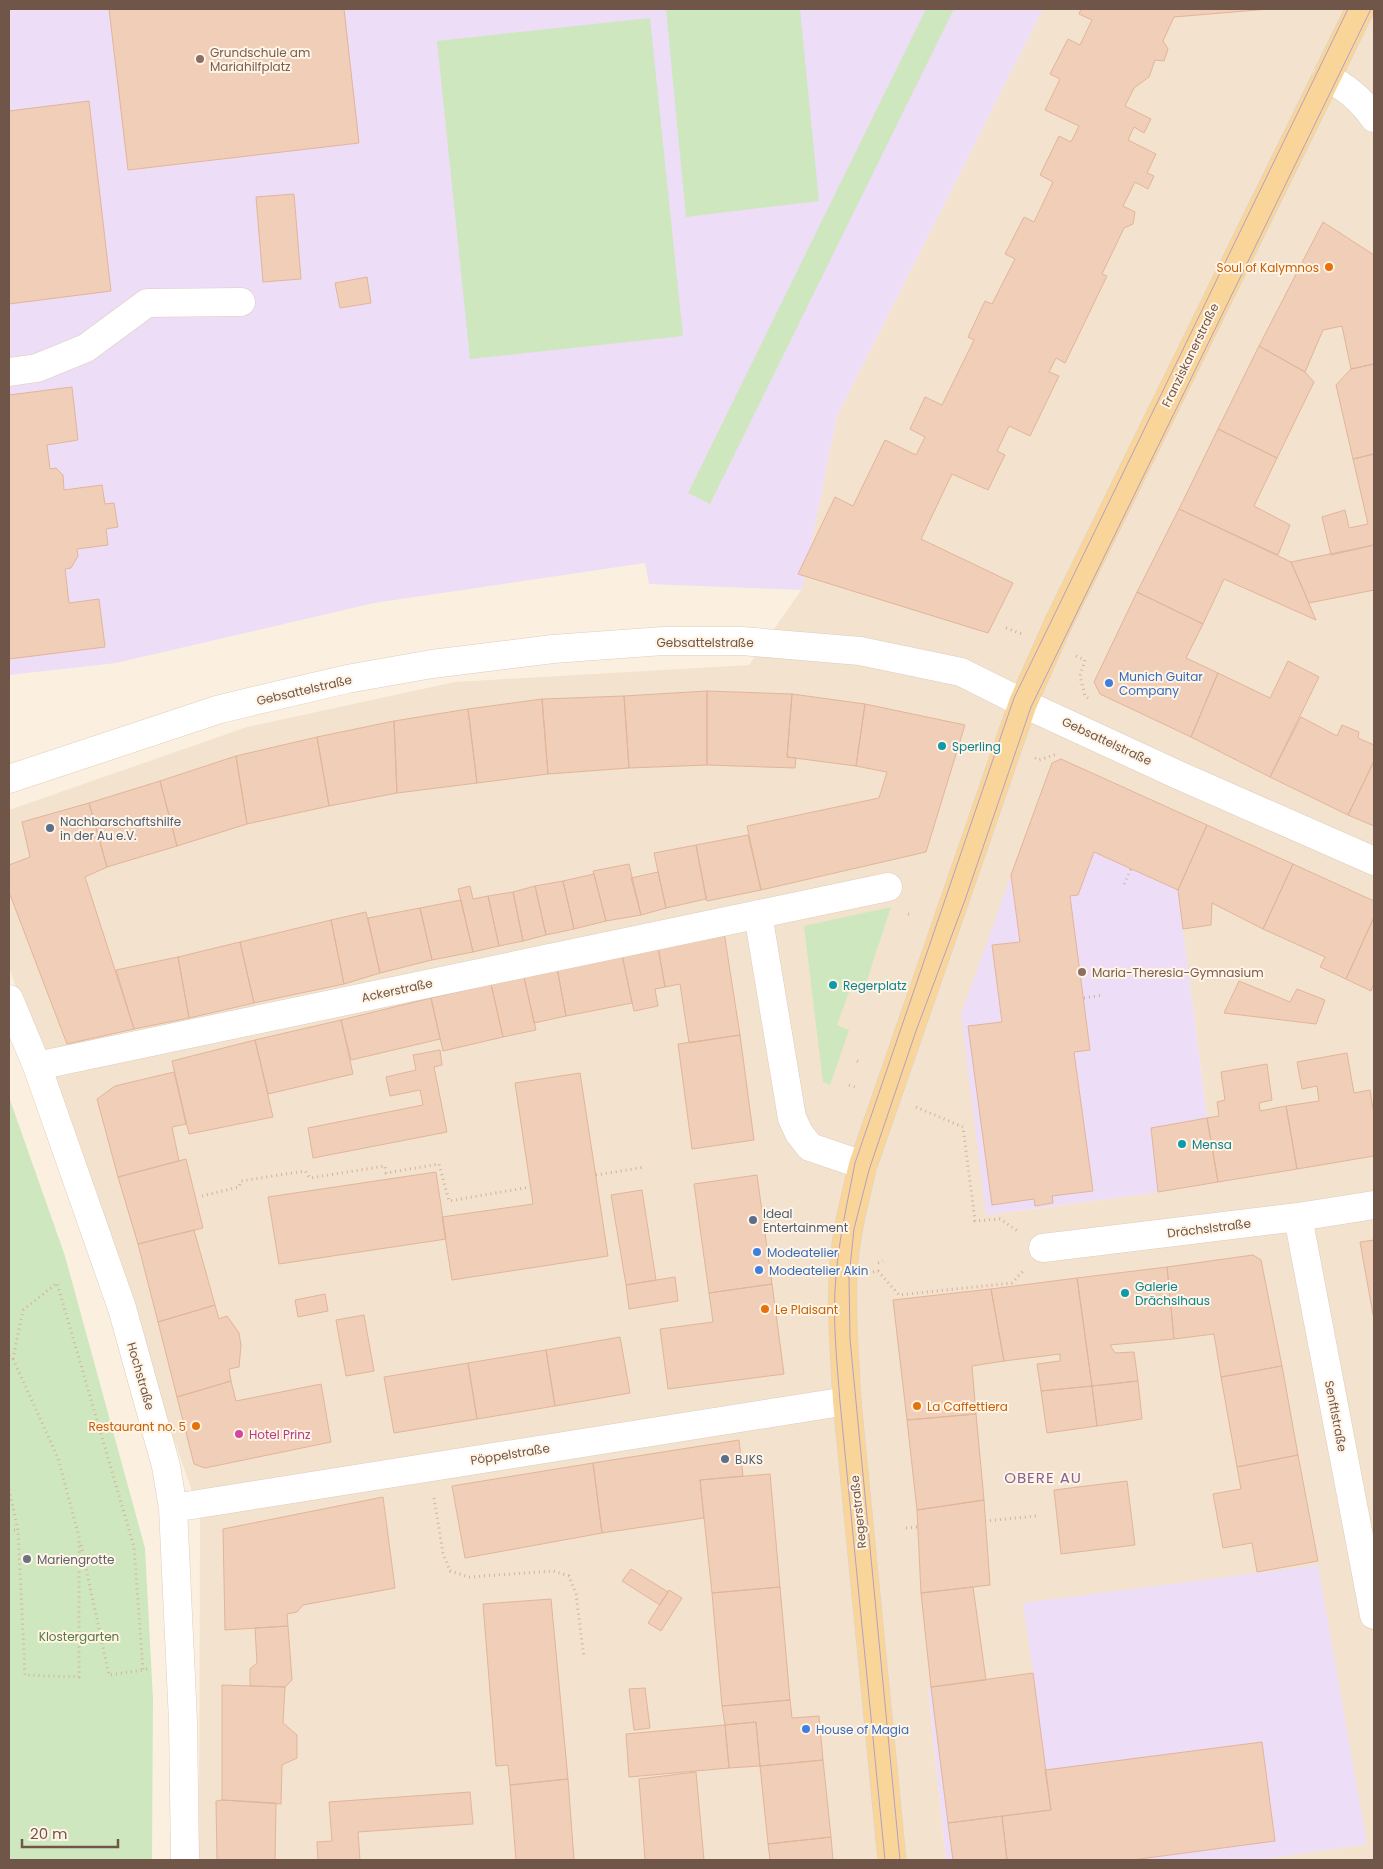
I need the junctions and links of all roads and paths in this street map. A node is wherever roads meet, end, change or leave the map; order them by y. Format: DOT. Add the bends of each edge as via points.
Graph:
graph roads {
  1 [pos="1360,9"];
  2 [pos="1326,77"];
  3 [pos="1374,118"];
  4 [pos="241,302"];
  5 [pos="9,372"];
  6 [pos="1085,660"];
  7 [pos="1092,702"];
  8 [pos="1023,703"];
  9 [pos="9,779"];
  10 [pos="1374,861"];
  11 [pos="1131,869"];
  12 [pos="1124,884"];
  13 [pos="888,887"];
  14 [pos="758,914"];
  15 [pos="1104,995"];
  16 [pos="1084,998"];
  17 [pos="9,999"];
  18 [pos="36,1066"];
  19 [pos="916,1107"];
  20 [pos="863,1165"];
  21 [pos="645,1167"];
  22 [pos="596,1175"];
  23 [pos="530,1187"];
  24 [pos="202,1196"];
  25 [pos="1374,1205"];
  26 [pos="1298,1217"];
  27 [pos="1043,1248"];
  28 [pos="883,1261"];
  29 [pos="878,1263"];
  30 [pos="843,1278"];
  31 [pos="9,1356"];
  32 [pos="13,1359"];
  33 [pos="847,1401"];
  34 [pos="429,1468"];
  35 [pos="9,1489"];
  36 [pos="173,1508"];
  37 [pos="1037,1516"];
  38 [pos="985,1521"];
  39 [pos="918,1527"];
  40 [pos="906,1528"];
  41 [pos="9,1530"];
  42 [pos="18,1530"];
  43 [pos="79,1537"];
  44 [pos="1374,1615"];
  45 [pos="584,1658"];
  46 [pos="152,1667"];
  47 [pos="143,1670"];
  48 [pos="185,1860"];
  49 [pos="892,1860"];
  1 -- 2 [label="main road, Franziskanerstraße"];
  2 -- 3 [label="street" via="1364,103"];
  2 -- 8 [label="main road, Franziskanerstraße" via="1057,626"];
  4 -- 5 [label="street" via="147,304 86,348 37,368"];
  6 -- 7 [label="path" via="1080,676 1085,696"];
  8 -- 9 [label="street, Gebsattelstraße" via="961,672 860,651 742,641 662,640 441,662 347,679 220,709"];
  8 -- 10 [label="street, Gebsattelstraße"];
  8 -- 20 [label="main road"];
  11 -- 12 [label="path"];
  13 -- 14 [label="street"];
  14 -- 18 [label="street, Ackerstraße"];
  14 -- 20 [label="street" via="792,1118 810,1147"];
  15 -- 16 [label="path"];
  17 -- 18 [label="street, Hochstraße"];
  18 -- 36 [label="street, Hochstraße" via="122,1308 166,1466"];
  19 -- 27 [label="path" via="963,1127 975,1221 1000,1219"];
  20 -- 30 [label="main road, Regerstraße" via="848,1230"];
  21 -- 22 [label="path"];
  23 -- 24 [label="path" via="449,1201 438,1164 386,1173 385,1166 310,1178 305,1171 241,1182 239,1187"];
  25 -- 26 [label="street, Drächslstraße"];
  26 -- 27 [label="street, Drächslstraße"];
  26 -- 44 [label="street, Senftlstraße"];
  27 -- 30 [label="path" via="1012,1283 934,1294 899,1295 878,1271"];
  28 -- 29 [label="path"];
  30 -- 33 [label="main road, Regerstraße"];
  31 -- 32 [label="path"];
  32 -- 43 [label="path" via="58,1458"];
  32 -- 47 [label="path" via="24,1310 57,1283 134,1547"];
  33 -- 34 [label="street, Pöppelstraße"];
  33 -- 49 [label="main road, Regerstraße"];
  34 -- 36 [label="street, Pöppelstraße"];
  34 -- 45 [label="path" via="443,1553 450,1571 469,1577 552,1571 569,1576 576,1594"];
  35 -- 42 [label="path"];
  36 -- 48 [label="street, Hochstraße"];
  37 -- 38 [label="path"];
  39 -- 40 [label="path"];
  41 -- 42 [label="path"];
  42 -- 43 [label="path" via="25,1674 79,1677"];
  43 -- 47 [label="path" via="109,1675"];
  46 -- 47 [label="path"];
}
